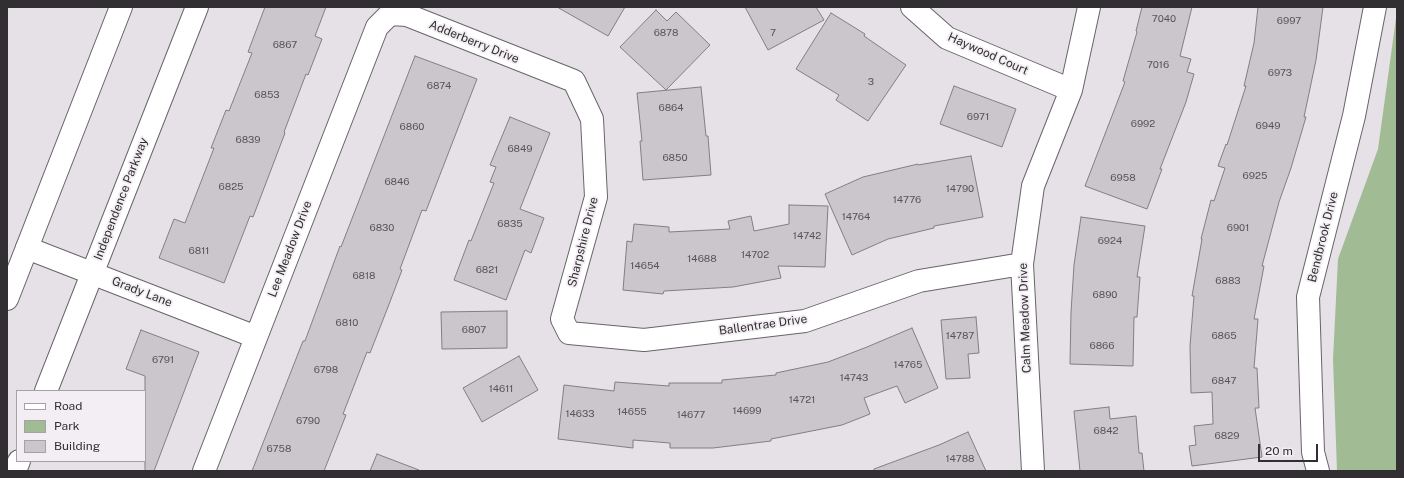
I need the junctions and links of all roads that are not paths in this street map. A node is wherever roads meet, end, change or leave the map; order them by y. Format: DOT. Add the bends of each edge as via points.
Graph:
graph roads {
  1 [pos="121,7"];
  2 [pos="197,7"];
  3 [pos="912,7"];
  4 [pos="1089,7"];
  5 [pos="1375,7"];
  6 [pos="377,27"];
  7 [pos="574,81"];
  8 [pos="1070,90"];
  9 [pos="27,248"];
  10 [pos="1022,264"];
  11 [pos="92,273"];
  12 [pos="7,299"];
  13 [pos="569,333"];
  14 [pos="256,337"];
  15 [pos="46,390"];
  16 [pos="204,471"];
  17 [pos="1033,471"];
  18 [pos="1318,471"];
  1 -- 9 [label="street"];
  2 -- 11 [label="street, Independence Parkway"];
  3 -- 8 [label="street, Haywood Court" via="947,38"];
  4 -- 8 [label="street, Calm Meadow Drive"];
  5 -- 18 [label="street, Bendbrook Drive" via="1354,116 1308,297 1313,452"];
  6 -- 7 [label="street, Adderberry Drive" via="390,14 407,15"];
  6 -- 14 [label="street, Lee Meadow Drive"];
  7 -- 13 [label="street, Sharpshire Drive" via="592,119 596,197 562,319"];
  8 -- 10 [label="street, Calm Meadow Drive" via="1033,186"];
  9 -- 11 [label="street, Grady Lane"];
  9 -- 12 [label="street"];
  10 -- 13 [label="street, Ballentrae Drive" via="920,281 805,321 644,340"];
  10 -- 17 [label="street, Calm Meadow Drive"];
  11 -- 14 [label="street, Grady Lane"];
  11 -- 15 [label="street, Independence Parkway"];
  14 -- 16 [label="street, Lee Meadow Drive"];
}
